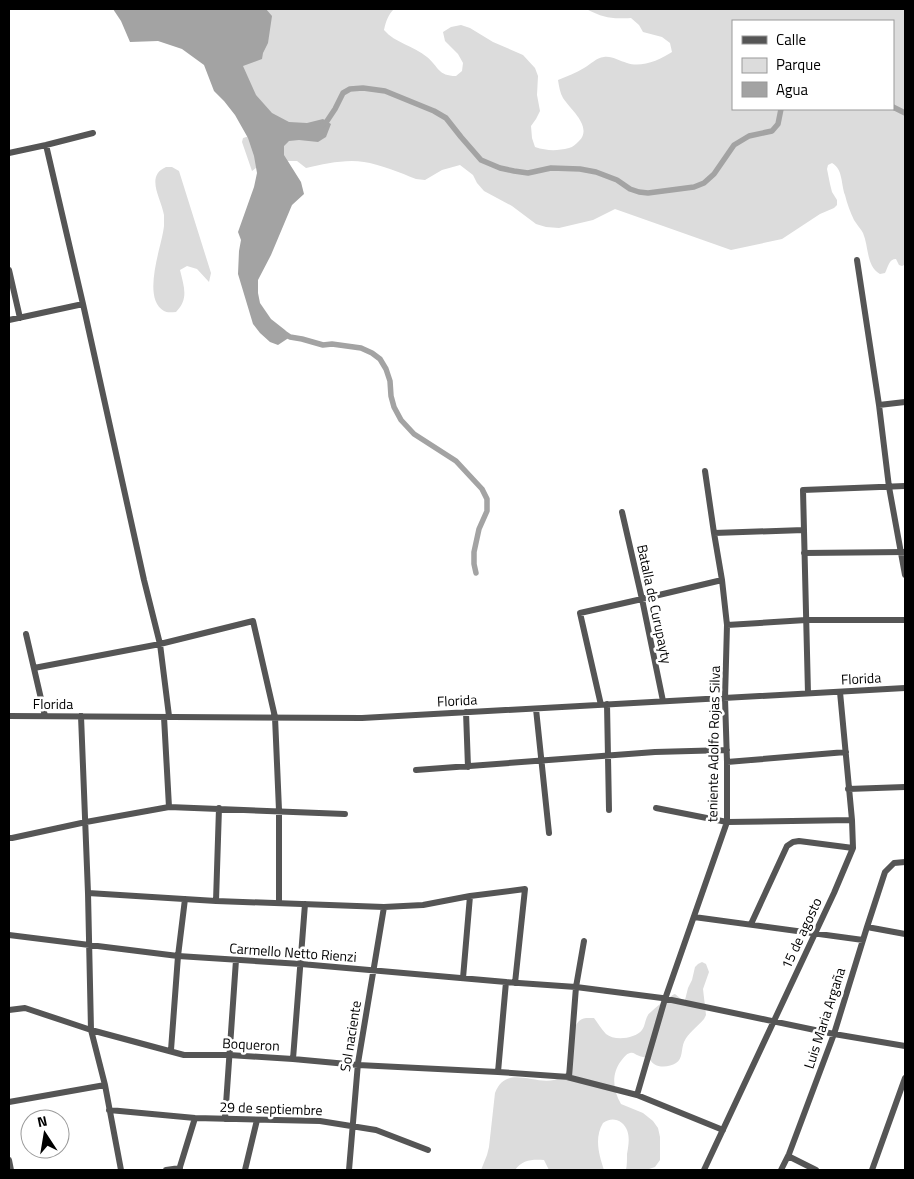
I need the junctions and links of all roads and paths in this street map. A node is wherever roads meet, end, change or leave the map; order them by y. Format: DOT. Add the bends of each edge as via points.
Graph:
graph roads {
  1 [pos="92,133"];
  2 [pos="46,145"];
  3 [pos="9,152"];
  4 [pos="857,260"];
  5 [pos="9,270"];
  6 [pos="82,304"];
  7 [pos="20,318"];
  8 [pos="9,320"];
  9 [pos="905,402"];
  10 [pos="879,406"];
  11 [pos="705,471"];
  12 [pos="905,486"];
  13 [pos="889,487"];
  14 [pos="622,512"];
  15 [pos="804,530"];
  16 [pos="714,533"];
  17 [pos="903,552"];
  18 [pos="804,553"];
  19 [pos="905,575"];
  20 [pos="722,580"];
  21 [pos="642,600"];
  22 [pos="806,620"];
  23 [pos="905,620"];
  24 [pos="727,625"];
  25 [pos="26,634"];
  26 [pos="160,644"];
  27 [pos="34,668"];
  28 [pos="905,688"];
  29 [pos="840,692"];
  30 [pos="808,693"];
  31 [pos="725,698"];
  32 [pos="662,701"];
  33 [pos="604,705"];
  34 [pos="536,709"];
  35 [pos="466,712"];
  36 [pos="9,716"];
  37 [pos="45,716"];
  38 [pos="81,716"];
  39 [pos="167,716"];
  40 [pos="276,717"];
  41 [pos="727,750"];
  42 [pos="846,752"];
  43 [pos="608,756"];
  44 [pos="542,761"];
  45 [pos="727,762"];
  46 [pos="468,766"];
  47 [pos="416,770"];
  48 [pos="905,787"];
  49 [pos="848,789"];
  50 [pos="169,806"];
  51 [pos="218,808"];
  52 [pos="656,808"];
  53 [pos="279,810"];
  54 [pos="609,810"];
  55 [pos="344,814"];
  56 [pos="852,820"];
  57 [pos="86,822"];
  58 [pos="727,822"];
  59 [pos="549,833"];
  60 [pos="9,838"];
  61 [pos="853,848"];
  62 [pos="905,862"];
  63 [pos="88,893"];
  64 [pos="470,896"];
  65 [pos="185,899"];
  66 [pos="216,901"];
  67 [pos="279,903"];
  68 [pos="305,904"];
  69 [pos="384,907"];
  70 [pos="694,917"];
  71 [pos="751,924"];
  72 [pos="867,927"];
  73 [pos="815,933"];
  74 [pos="905,934"];
  75 [pos="9,935"];
  76 [pos="863,940"];
  77 [pos="584,941"];
  78 [pos="90,945"];
  79 [pos="178,956"];
  80 [pos="236,960"];
  81 [pos="301,964"];
  82 [pos="373,971"];
  83 [pos="462,978"];
  84 [pos="506,982"];
  85 [pos="515,983"];
  86 [pos="576,987"];
  87 [pos="665,999"];
  88 [pos="9,1010"];
  89 [pos="774,1022"];
  90 [pos="91,1030"];
  91 [pos="834,1034"];
  92 [pos="905,1046"];
  93 [pos="170,1050"];
  94 [pos="229,1055"];
  95 [pos="294,1059"];
  96 [pos="358,1065"];
  97 [pos="498,1072"];
  98 [pos="567,1077"];
  99 [pos="905,1078"];
  100 [pos="105,1085"];
  101 [pos="637,1095"];
  102 [pos="9,1102"];
  103 [pos="109,1110"];
  104 [pos="195,1118"];
  105 [pos="225,1119"];
  106 [pos="257,1120"];
  107 [pos="352,1126"];
  108 [pos="723,1130"];
  109 [pos="428,1150"];
  110 [pos="788,1156"];
  111 [pos="9,1160"];
  112 [pos="179,1169"];
  113 [pos="11,1170"];
  114 [pos="121,1170"];
  115 [pos="166,1170"];
  116 [pos="245,1170"];
  117 [pos="349,1170"];
  118 [pos="704,1170"];
  119 [pos="781,1170"];
  120 [pos="816,1170"];
  121 [pos="872,1170"];
  1 -- 2 [label="street"];
  2 -- 3 [label="street"];
  2 -- 6 [label="street"];
  4 -- 10 [label="street"];
  5 -- 7 [label="street"];
  6 -- 7 [label="street"];
  6 -- 26 [label="street"];
  7 -- 8 [label="street"];
  9 -- 10 [label="street"];
  10 -- 13 [label="street"];
  11 -- 16 [label="street, teniente Adolfo Rojas Silva"];
  12 -- 13 [label="street"];
  13 -- 15 [label="street" via="804,490"];
  13 -- 17 [label="street"];
  14 -- 21 [label="street, Batalla de Curupayty"];
  15 -- 16 [label="street"];
  15 -- 18 [label="street"];
  16 -- 20 [label="street, teniente Adolfo Rojas Silva"];
  17 -- 18 [label="street"];
  17 -- 19 [label="street"];
  18 -- 22 [label="street"];
  20 -- 21 [label="street"];
  20 -- 24 [label="street, teniente Adolfo Rojas Silva"];
  21 -- 32 [label="street, Batalla de Curupayty"];
  21 -- 33 [label="street" via="580,612"];
  22 -- 23 [label="street"];
  22 -- 24 [label="street"];
  22 -- 30 [label="street"];
  24 -- 31 [label="street, teniente Adolfo Rojas Silva"];
  25 -- 27 [label="street"];
  26 -- 27 [label="street"];
  26 -- 39 [label="street"];
  26 -- 40 [label="street" via="253,621"];
  27 -- 37 [label="street"];
  28 -- 29 [label="street, Florida"];
  29 -- 30 [label="street, Florida"];
  29 -- 42 [label="street, 15 de agosto"];
  30 -- 31 [label="street, Florida"];
  31 -- 32 [label="street, Florida"];
  31 -- 41 [label="street, teniente Adolfo Rojas Silva"];
  32 -- 33 [label="street, Florida"];
  33 -- 34 [label="street, Florida"];
  33 -- 43 [label="street"];
  34 -- 35 [label="street, Florida"];
  34 -- 44 [label="street"];
  35 -- 40 [label="street, Florida" via="362,718"];
  35 -- 46 [label="street"];
  36 -- 37 [label="street, Florida"];
  37 -- 38 [label="street, Florida"];
  38 -- 39 [label="street, Florida"];
  38 -- 57 [label="street"];
  39 -- 40 [label="street, Florida"];
  39 -- 50 [label="street"];
  40 -- 53 [label="street"];
  41 -- 43 [label="street"];
  41 -- 45 [label="street, teniente Adolfo Rojas Silva"];
  42 -- 45 [label="street"];
  42 -- 49 [label="street, 15 de agosto"];
  43 -- 44 [label="street"];
  43 -- 54 [label="street"];
  44 -- 46 [label="street"];
  44 -- 59 [label="street"];
  45 -- 58 [label="street, teniente Adolfo Rojas Silva"];
  46 -- 47 [label="street"];
  48 -- 49 [label="street"];
  49 -- 56 [label="street, 15 de agosto"];
  50 -- 51 [label="street"];
  50 -- 57 [label="street"];
  51 -- 53 [label="street"];
  51 -- 66 [label="street"];
  52 -- 58 [label="street"];
  53 -- 55 [label="street"];
  53 -- 67 [label="street"];
  56 -- 58 [label="street"];
  56 -- 61 [label="street, 15 de agosto"];
  57 -- 60 [label="street"];
  57 -- 63 [label="street"];
  58 -- 70 [label="street, teniente Adolfo Rojas Silva"];
  61 -- 71 [label="street" via="792,842 787,846"];
  61 -- 73 [label="street, 15 de agosto"];
  62 -- 72 [label="street, Luis Maria Argaña" via="894,863 886,872"];
  63 -- 65 [label="street"];
  63 -- 78 [label="street"];
  64 -- 69 [label="street" via="422,905"];
  64 -- 83 [label="street"];
  64 -- 85 [label="street" via="525,889"];
  65 -- 66 [label="street"];
  65 -- 79 [label="street"];
  66 -- 67 [label="street"];
  67 -- 68 [label="street"];
  68 -- 69 [label="street"];
  68 -- 81 [label="street"];
  69 -- 82 [label="street, Sol naciente"];
  70 -- 71 [label="street"];
  70 -- 87 [label="street, teniente Adolfo Rojas Silva"];
  71 -- 73 [label="street"];
  72 -- 74 [label="street"];
  72 -- 76 [label="street, Luis Maria Argaña"];
  73 -- 76 [label="street"];
  73 -- 89 [label="street, 15 de agosto"];
  75 -- 78 [label="street, Carmello Netto Rienzi"];
  76 -- 91 [label="street, Luis Maria Argaña"];
  77 -- 86 [label="street"];
  78 -- 79 [label="street, Carmello Netto Rienzi"];
  78 -- 90 [label="street"];
  79 -- 80 [label="street, Carmello Netto Rienzi"];
  79 -- 93 [label="street"];
  80 -- 81 [label="street, Carmello Netto Rienzi"];
  80 -- 94 [label="street"];
  81 -- 82 [label="street, Carmello Netto Rienzi"];
  81 -- 95 [label="street"];
  82 -- 83 [label="street, Carmello Netto Rienzi"];
  82 -- 96 [label="street, Sol naciente"];
  83 -- 84 [label="street, Carmello Netto Rienzi"];
  84 -- 85 [label="street, Carmello Netto Rienzi"];
  84 -- 97 [label="street"];
  85 -- 86 [label="street, Carmello Netto Rienzi"];
  86 -- 87 [label="street, Carmello Netto Rienzi"];
  86 -- 98 [label="street"];
  87 -- 89 [label="street, Carmello Netto Rienzi"];
  87 -- 101 [label="street, teniente Adolfo Rojas Silva"];
  88 -- 90 [label="street, Boqueron" via="25,1008"];
  89 -- 91 [label="street, Carmello Netto Rienzi"];
  89 -- 108 [label="street, 15 de agosto"];
  90 -- 93 [label="street, Boqueron"];
  90 -- 100 [label="street"];
  91 -- 92 [label="street, Carmello Netto Rienzi"];
  91 -- 110 [label="street, Luis Maria Argaña"];
  93 -- 94 [label="street, Boqueron" via="184,1055"];
  94 -- 95 [label="street, Boqueron"];
  94 -- 105 [label="street"];
  95 -- 96 [label="street, Boqueron"];
  96 -- 97 [label="street, Boqueron"];
  96 -- 107 [label="street, Sol naciente"];
  97 -- 98 [label="street, Boqueron"];
  98 -- 101 [label="street, Boqueron"];
  99 -- 121 [label="street"];
  100 -- 102 [label="street"];
  100 -- 103 [label="street"];
  101 -- 108 [label="street, Boqueron"];
  103 -- 104 [label="street, 29 de septiembre"];
  103 -- 114 [label="street"];
  104 -- 105 [label="street, 29 de septiembre"];
  104 -- 112 [label="street"];
  105 -- 106 [label="street, 29 de septiembre"];
  106 -- 107 [label="street, 29 de septiembre" via="320,1121"];
  106 -- 116 [label="street"];
  107 -- 109 [label="street, 29 de septiembre" via="376,1130"];
  107 -- 117 [label="street, Sol naciente"];
  108 -- 118 [label="street, 15 de agosto"];
  110 -- 119 [label="street, Luis Maria Argaña"];
  110 -- 120 [label="street"];
  111 -- 113 [label="street"];
  112 -- 115 [label="street"];
}
